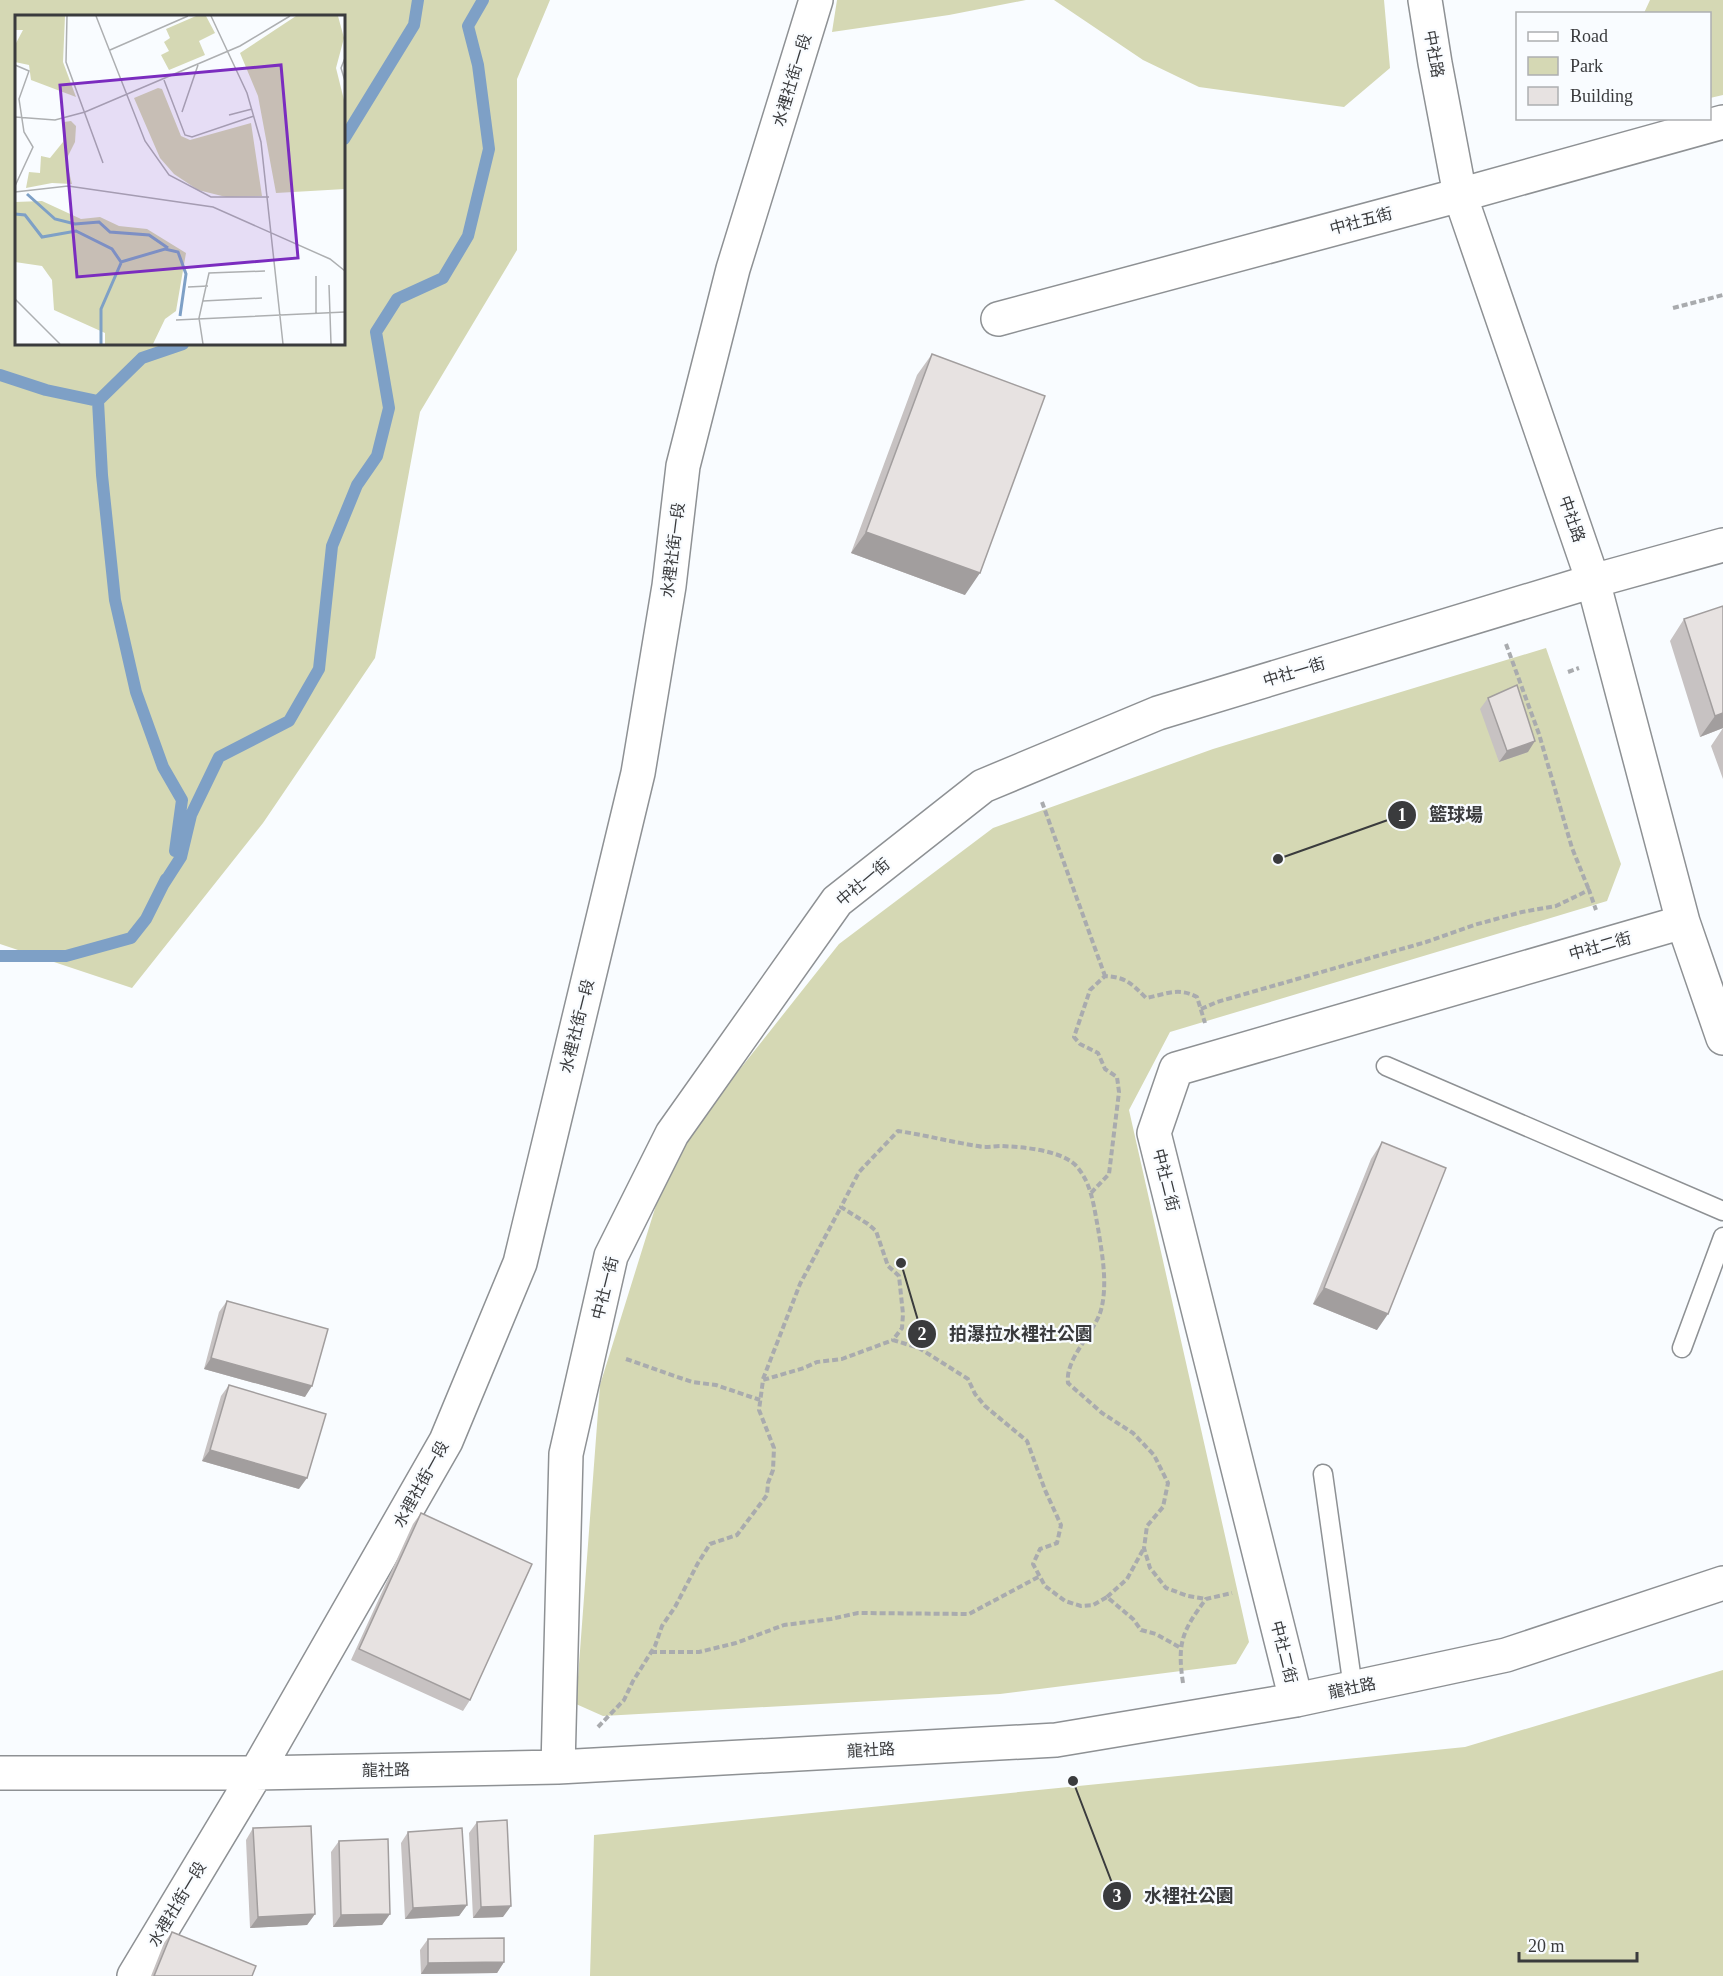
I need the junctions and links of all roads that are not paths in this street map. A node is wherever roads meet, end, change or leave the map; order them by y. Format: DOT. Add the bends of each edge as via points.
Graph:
graph roads {
  1 [pos="816,0"];
  2 [pos="1425,0"];
  3 [pos="1723,122"];
  4 [pos="1460,195"];
  5 [pos="998,319"];
  6 [pos="1723,545"];
  7 [pos="1593,581"];
  8 [pos="1683,922"];
  9 [pos="1723,1038"];
  10 [pos="1386,1066"];
  11 [pos="1723,1211"];
  12 [pos="1723,1237"];
  13 [pos="1682,1348"];
  14 [pos="1323,1474"];
  15 [pos="1723,1583"];
  16 [pos="1353,1688"];
  17 [pos="1296,1700"];
  18 [pos="558,1767"];
  19 [pos="0,1773"];
  20 [pos="256,1773"];
  21 [pos="135,1976"];
  1 -- 20 [label="street, 水裡社街一段" via="733,269 683,466 669,586 638,773 520,1263 446,1441"];
  2 -- 4 [label="street, 中社路"];
  3 -- 4 [label="street, 中社五街"];
  4 -- 5 [label="street, 中社五街"];
  4 -- 7 [label="street, 中社路"];
  6 -- 7 [label="street, 中社一街"];
  7 -- 8 [label="street, 中社路"];
  7 -- 18 [label="street, 中社一街" via="1158,713 983,786 837,901 672,1134 611,1256 566,1454"];
  8 -- 9 [label="street, 中社路"];
  8 -- 17 [label="street, 中社二街" via="1176,1069 1154,1133"];
  10 -- 11 [label="lane"];
  12 -- 13 [label="lane"];
  14 -- 16 [label="lane"];
  15 -- 16 [label="street, 龍社路" via="1506,1655"];
  16 -- 17 [label="street, 龍社路"];
  17 -- 18 [label="street, 龍社路" via="1056,1740"];
  18 -- 20 [label="street, 龍社路"];
  19 -- 20 [label="street, 龍社路"];
  20 -- 21 [label="street, 水裡社街一段"];
}
